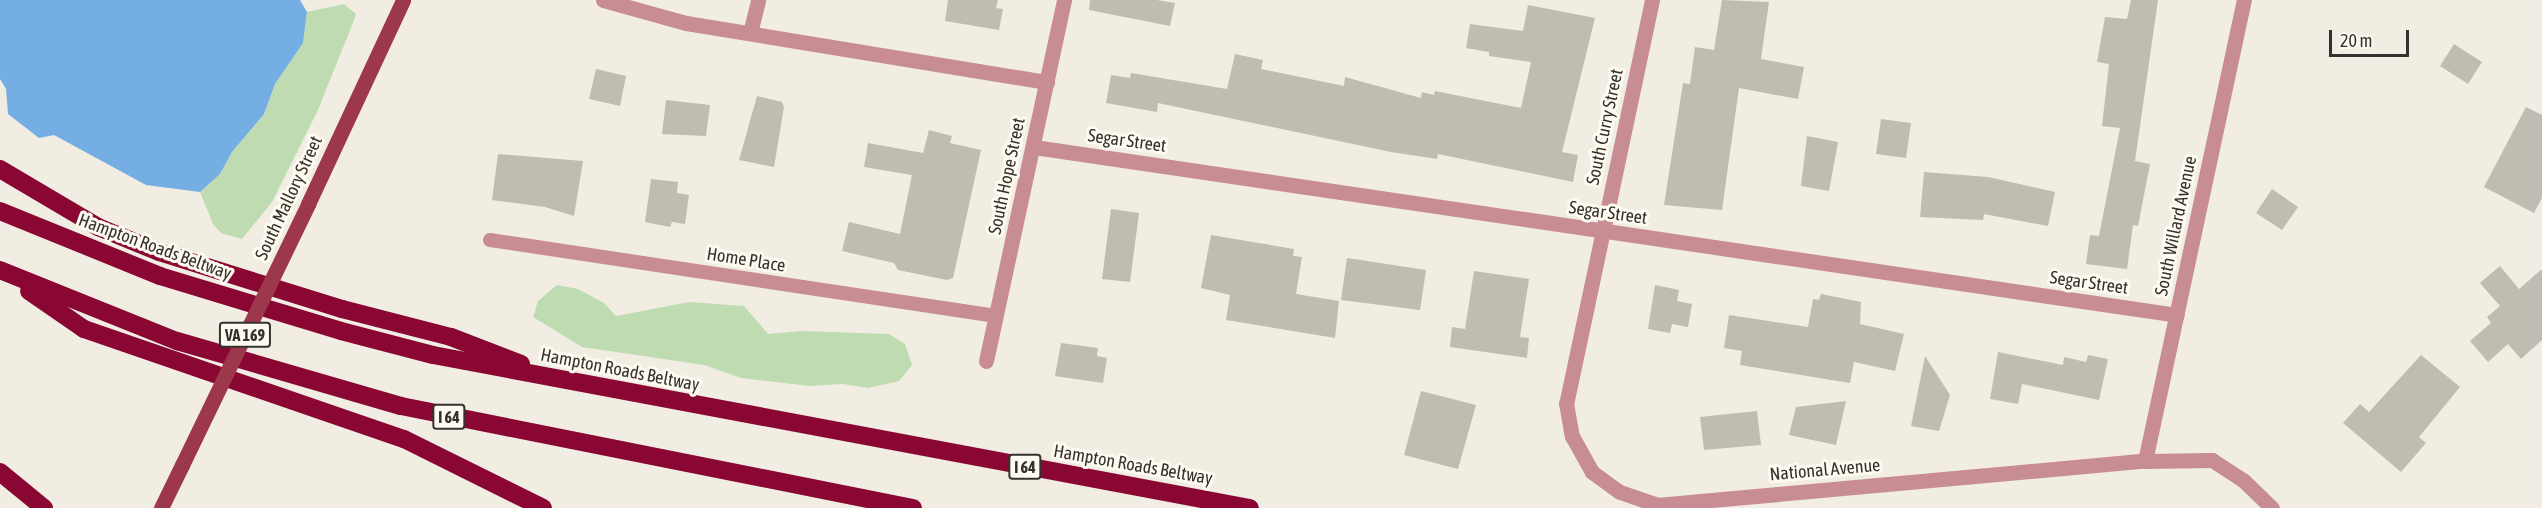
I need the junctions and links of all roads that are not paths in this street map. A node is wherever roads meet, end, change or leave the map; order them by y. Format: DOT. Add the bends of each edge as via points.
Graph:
graph roads {
  1 [pos="403,0"];
  2 [pos="603,0"];
  3 [pos="758,0"];
  4 [pos="1064,0"];
  5 [pos="1652,0"];
  6 [pos="2244,0"];
  7 [pos="750,33"];
  8 [pos="1047,82"];
  9 [pos="1034,147"];
  10 [pos="0,169"];
  11 [pos="0,211"];
  12 [pos="1602,232"];
  13 [pos="490,240"];
  14 [pos="0,271"];
  15 [pos="2177,315"];
  16 [pos="996,316"];
  17 [pos="986,361"];
  18 [pos="574,384"];
  19 [pos="1566,403"];
  20 [pos="2145,461"];
  21 [pos="0,472"];
  22 [pos="44,508"];
  23 [pos="161,508"];
  24 [pos="543,508"];
  25 [pos="913,508"];
  26 [pos="1250,508"];
  27 [pos="2272,508"];
  1 -- 23 [label="main road, South Mallory Street / VA 169, bridge"];
  2 -- 7 [label="street" via="664,19"];
  3 -- 7 [label="street"];
  4 -- 8 [label="street, South Hope Street"];
  5 -- 12 [label="street, South Curry Street"];
  6 -- 15 [label="street, South Willard Avenue"];
  7 -- 8 [label="street"];
  8 -- 9 [label="street, South Hope Street"];
  9 -- 12 [label="street, Segar Street"];
  9 -- 16 [label="street, South Hope Street"];
  10 -- 18 [label="highway" via="98,226 159,252 342,309 451,337"];
  11 -- 18 [label="highway, Hampton Roads Beltway / I 64" via="160,276 341,332"];
  12 -- 15 [label="street, Segar Street"];
  12 -- 19 [label="street, South Curry Street"];
  13 -- 16 [label="lane, Home Place"];
  14 -- 24 [label="highway" via="84,329 404,439"];
  14 -- 25 [label="highway, I 64" via="177,341 401,406"];
  15 -- 20 [label="street, South Willard Avenue"];
  16 -- 17 [label="street, South Hope Street"];
  18 -- 26 [label="highway, Hampton Roads Beltway / I 64"];
  19 -- 20 [label="street, National Avenue" via="1572,436 1592,472 1620,492 1657,505"];
  20 -- 27 [label="street, National Avenue" via="2212,460 2244,481"];
  21 -- 22 [label="highway"];
}
